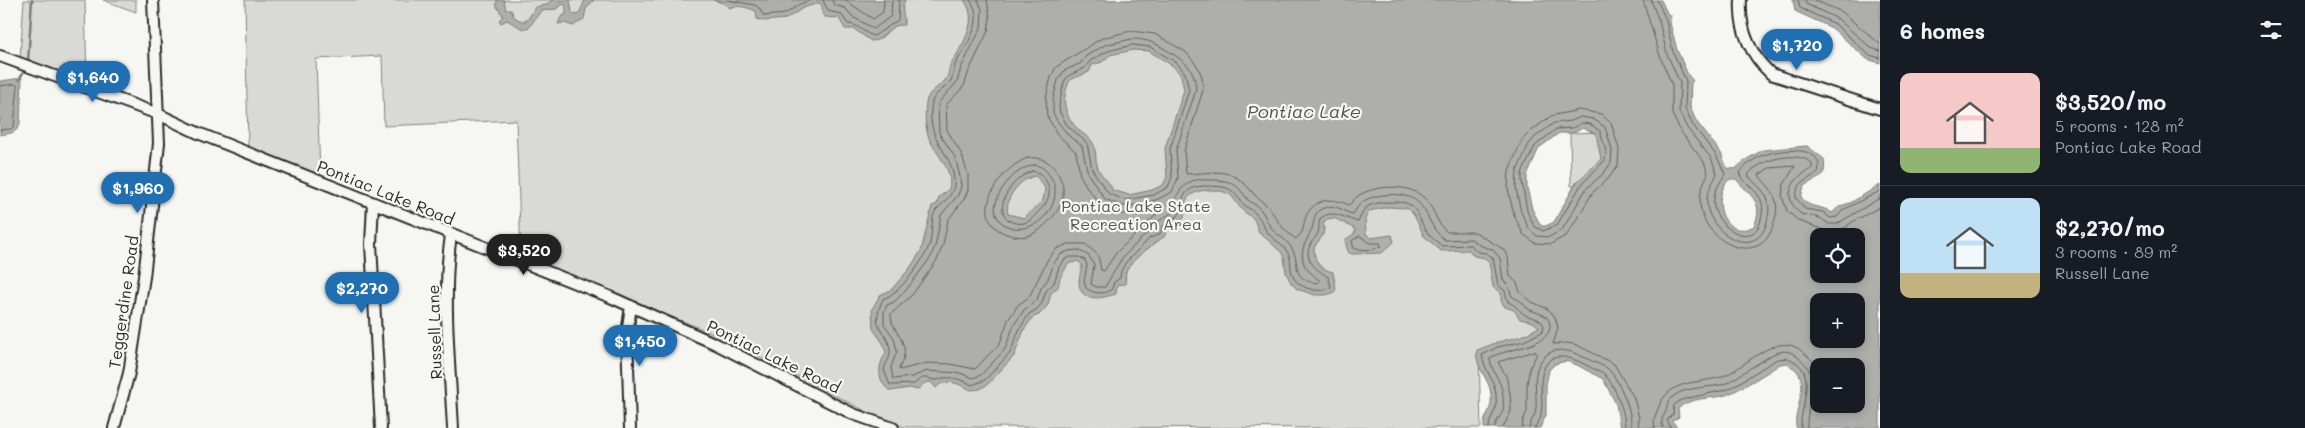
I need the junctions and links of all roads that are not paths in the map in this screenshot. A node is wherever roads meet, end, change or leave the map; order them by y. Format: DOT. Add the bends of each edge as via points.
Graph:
graph roads {
  1 [pos="153,0"];
  2 [pos="1741,0"];
  3 [pos="0,56"];
  4 [pos="1880,109"];
  5 [pos="158,114"];
  6 [pos="373,203"];
  7 [pos="451,235"];
  8 [pos="631,306"];
  9 [pos="114,428"];
  10 [pos="381,428"];
  11 [pos="453,428"];
  12 [pos="630,428"];
  13 [pos="893,428"];
  1 -- 5 [label="street, Teggerdine Road"];
  2 -- 4 [label="street" via="1743,28 1749,47 1757,61 1771,74"];
  3 -- 5 [label="street, Pontiac Lake Road"];
  5 -- 6 [label="street, Pontiac Lake Road"];
  5 -- 9 [label="street, Teggerdine Road" via="159,143 144,277 129,373"];
  6 -- 7 [label="street, Pontiac Lake Road"];
  6 -- 10 [label="street" via="370,244"];
  7 -- 8 [label="street, Pontiac Lake Road"];
  7 -- 11 [label="street, Russell Lane" via="447,257 447,299"];
  8 -- 12 [label="street" via="627,334"];
  8 -- 13 [label="street, Pontiac Lake Road" via="707,340 854,414"];
}
